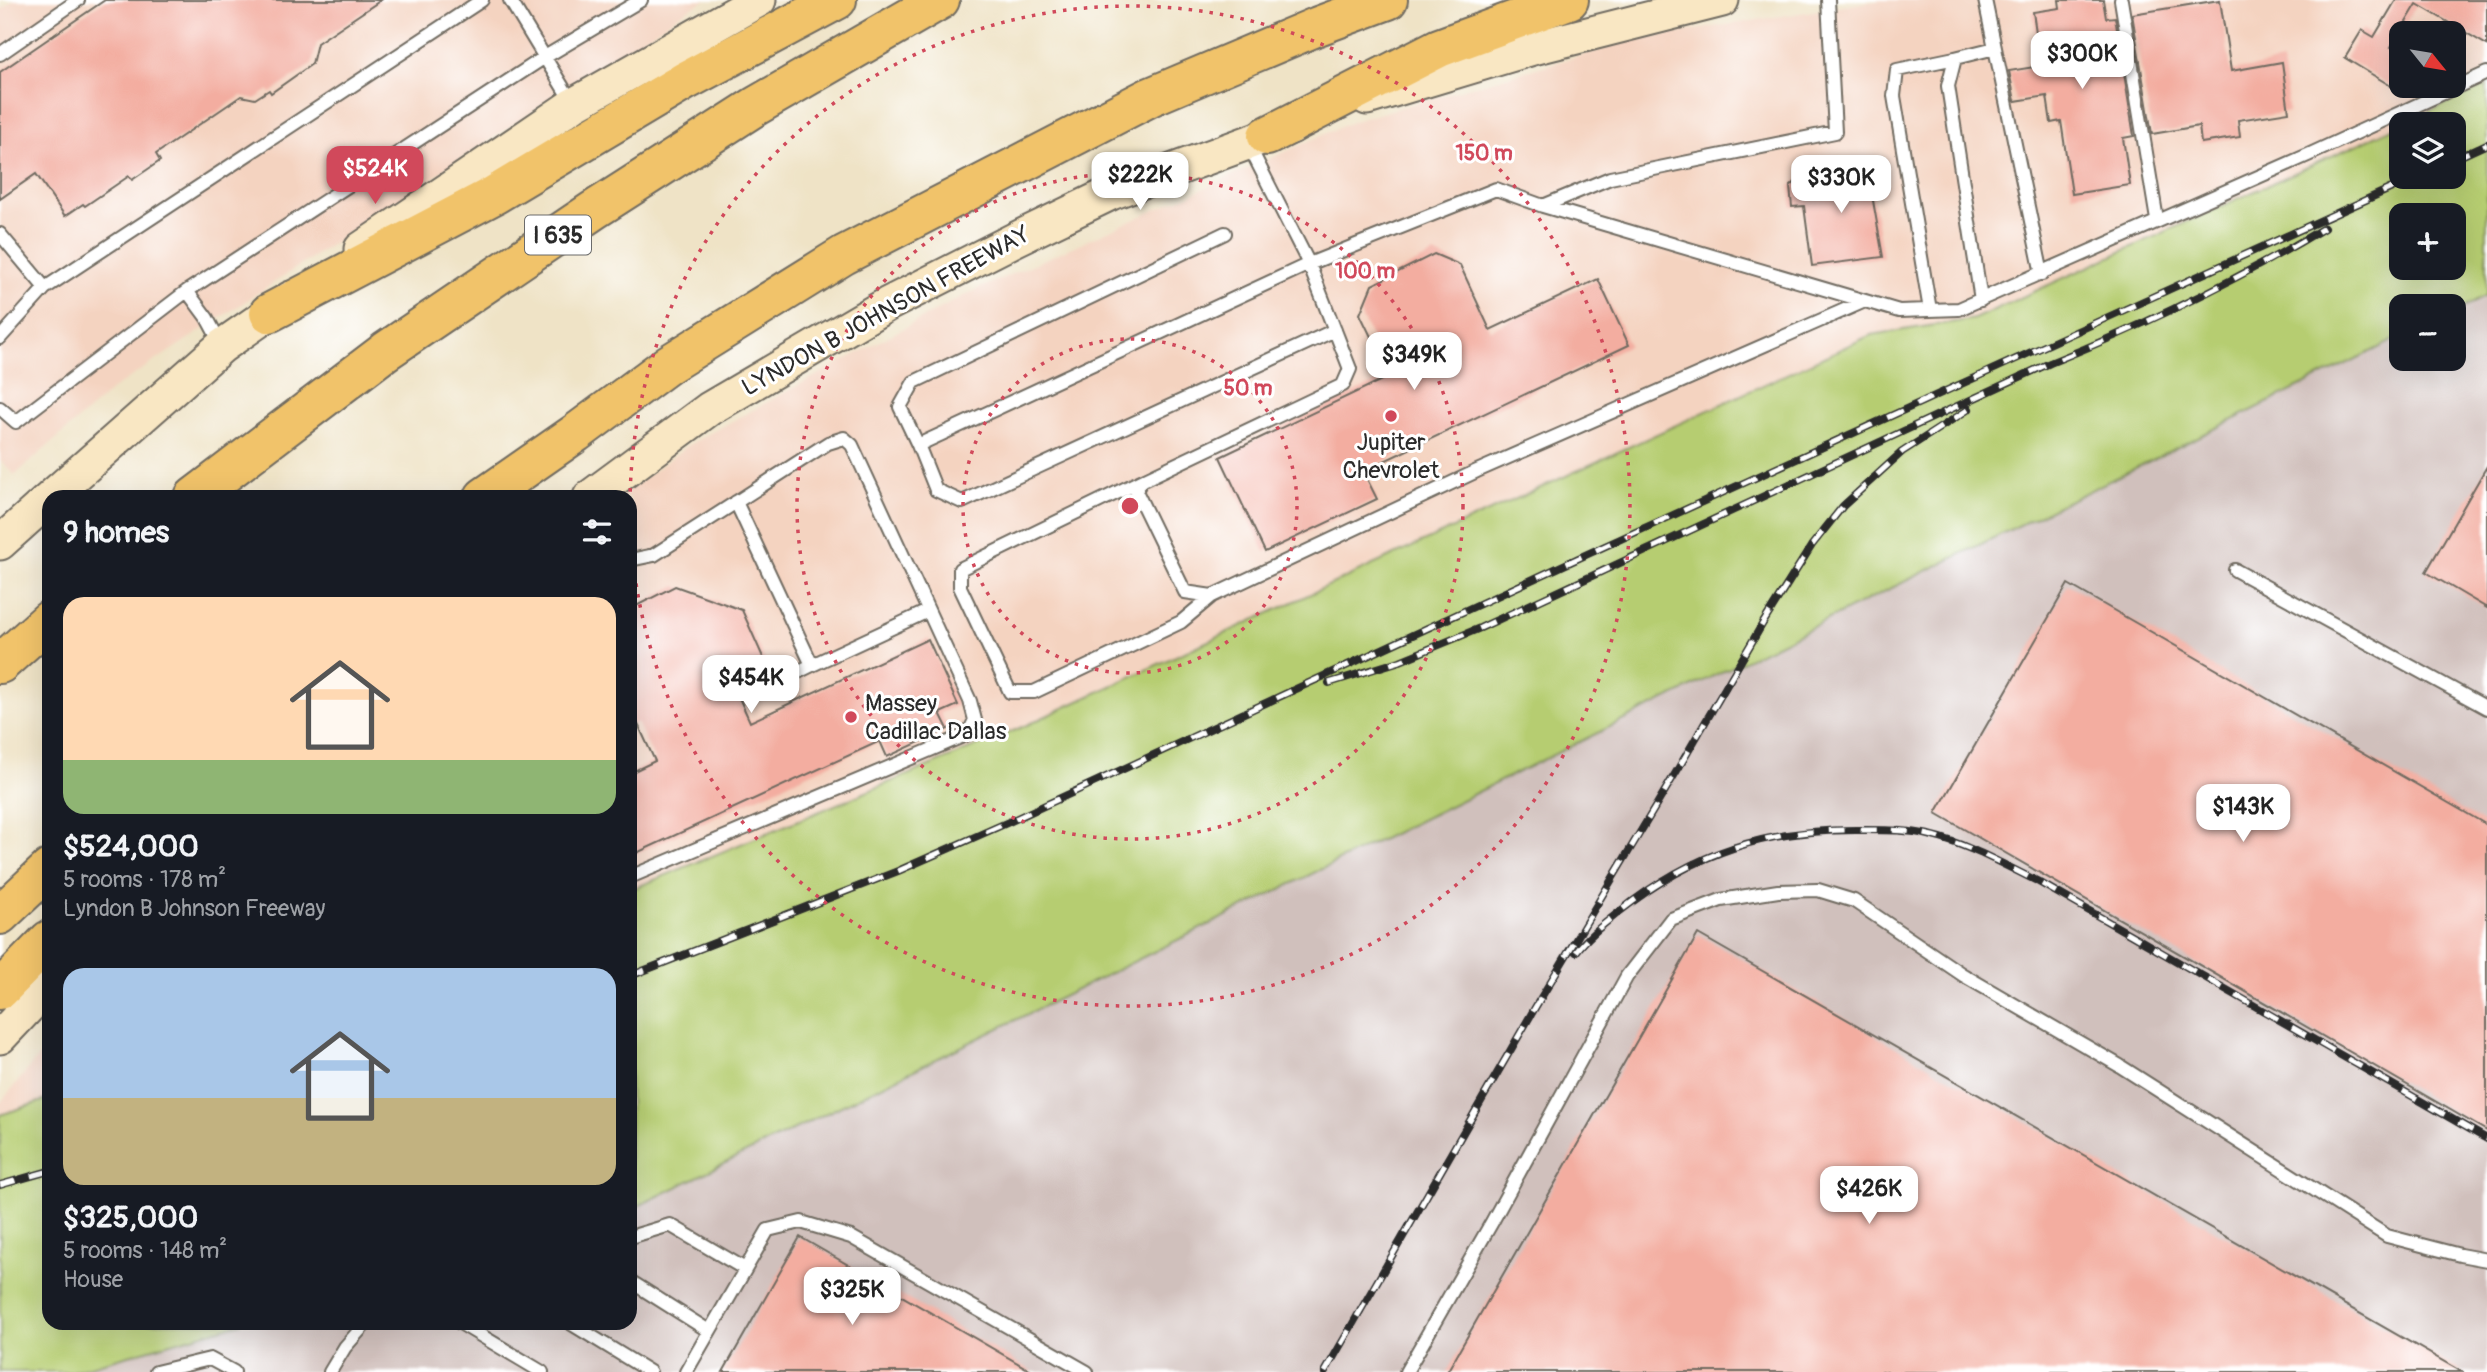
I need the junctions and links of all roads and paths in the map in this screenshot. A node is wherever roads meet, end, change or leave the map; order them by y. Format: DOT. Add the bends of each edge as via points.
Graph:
graph roads {
  1 [pos="78,0"];
  2 [pos="482,0"];
  3 [pos="510,0"];
  4 [pos="640,0"];
  5 [pos="759,0"];
  6 [pos="837,0"];
  7 [pos="940,0"];
  8 [pos="1388,0"];
  9 [pos="1569,0"];
  10 [pos="1722,0"];
  11 [pos="1828,0"];
  12 [pos="1985,0"];
  13 [pos="2121,0"];
  14 [pos="1995,48"];
  15 [pos="0,54"];
  16 [pos="545,57"];
  17 [pos="1955,58"];
  18 [pos="2487,73"];
  19 [pos="573,105"];
  20 [pos="1257,140"];
  21 [pos="1543,206"];
  22 [pos="2157,220"];
  23 [pos="1225,233"];
  24 [pos="0,234"];
  25 [pos="1309,264"];
  26 [pos="2042,274"];
  27 [pos="45,288"];
  28 [pos="187,291"];
  29 [pos="1981,300"];
  30 [pos="1865,301"];
  31 [pos="1930,310"];
  32 [pos="269,313"];
  33 [pos="1335,330"];
  34 [pos="0,338"];
  35 [pos="222,346"];
  36 [pos="0,408"];
  37 [pos="918,445"];
  38 [pos="1141,481"];
  39 [pos="59,490"];
  40 [pos="203,490"];
  41 [pos="494,490"];
  42 [pos="599,490"];
  43 [pos="736,502"];
  44 [pos="42,504"];
  45 [pos="4,530"];
  46 [pos="637,559"];
  47 [pos="2235,570"];
  48 [pos="1212,596"];
  49 [pos="928,611"];
  50 [pos="42,626"];
  51 [pos="0,664"];
  52 [pos="812,665"];
  53 [pos="761,690"];
  54 [pos="2487,708"];
  55 [pos="637,874"];
  56 [pos="42,876"];
  57 [pos="0,915"];
  58 [pos="42,947"];
  59 [pos="0,989"];
  60 [pos="42,992"];
  61 [pos="0,1037"];
  62 [pos="637,1235"];
  63 [pos="2487,1260"];
  64 [pos="745,1269"];
  65 [pos="637,1286"];
  66 [pos="360,1330"];
  67 [pos="472,1330"];
  68 [pos="581,1330"];
  69 [pos="709,1331"];
  70 [pos="156,1372"];
  71 [pos="234,1372"];
  72 [pos="330,1372"];
  73 [pos="542,1372"];
  74 [pos="650,1372"];
  75 [pos="686,1372"];
  76 [pos="1087,1372"];
  77 [pos="1406,1372"];
  1 -- 15 [label="lane"];
  2 -- 27 [label="lane"];
  3 -- 16 [label="lane"];
  4 -- 16 [label="lane"];
  5 -- 19 [label="main road"];
  6 -- 32 [label="highway" via="685,81 494,195"];
  7 -- 40 [label="highway, I 635" via="756,106 594,210 386,351"];
  8 -- 41 [label="highway" via="1150,97 844,255 669,364"];
  9 -- 20 [label="highway" via="1439,48"];
  10 -- 20 [label="main road, LYNDON B JOHNSON FREEWAY" via="1533,48 1373,96"];
  11 -- 21 [label="lane" via="1835,132 1610,178"];
  12 -- 14 [label="lane"];
  13 -- 22 [label="lane"];
  14 -- 17 [label="lane"];
  14 -- 26 [label="lane"];
  16 -- 19 [label="lane"];
  16 -- 28 [label="lane"];
  17 -- 29 [label="lane" via="1948,86"];
  17 -- 31 [label="lane" via="1897,69 1894,96"];
  18 -- 22 [label="lane"];
  19 -- 32 [label="main road"];
  20 -- 25 [label="lane"];
  20 -- 42 [label="main road, LYNDON B JOHNSON FREEWAY" via="1111,193 888,304 709,409"];
  21 -- 25 [label="lane" via="1496,189"];
  21 -- 30 [label="lane"];
  22 -- 26 [label="lane"];
  23 -- 37 [label="lane" via="914,382 900,407"];
  24 -- 27 [label="lane"];
  25 -- 33 [label="lane"];
  25 -- 37 [label="lane"];
  26 -- 29 [label="lane"];
  27 -- 34 [label="lane"];
  28 -- 35 [label="lane"];
  28 -- 36 [label="lane" via="16,422"];
  29 -- 31 [label="lane" via="1959,309"];
  30 -- 31 [label="lane" via="1899,311"];
  30 -- 48 [label="lane" via="1477,471"];
  32 -- 35 [label="main road"];
  33 -- 37 [label="lane" via="962,502 936,490"];
  33 -- 38 [label="lane" via="1350,369 1343,385"];
  35 -- 39 [label="main road"];
  38 -- 48 [label="lane" via="1136,491 1185,592"];
  38 -- 48 [label="lane" via="960,569 960,587 1010,692 1034,692 1181,622"];
  43 -- 46 [label="lane" via="654,555"];
  43 -- 49 [label="lane" via="828,443 844,438 852,445"];
  43 -- 52 [label="lane"];
  44 -- 45 [label="main road"];
  47 -- 54 [label="lane"];
  49 -- 52 [label="lane"];
  49 -- 55 [label="lane" via="970,701 975,720 968,734"];
  50 -- 51 [label="highway"];
  52 -- 53 [label="lane"];
  56 -- 57 [label="highway"];
  58 -- 59 [label="highway"];
  60 -- 61 [label="main road"];
  62 -- 64 [label="lane" via="670,1226"];
  63 -- 77 [label="lane" via="2386,1236 2120,1066 1963,975 1854,901 1818,890 1778,891 1721,900 1671,919 1628,976"];
  64 -- 69 [label="lane"];
  64 -- 76 [label="lane" via="768,1230 801,1222 851,1237"];
  65 -- 69 [label="lane"];
  66 -- 72 [label="lane"];
  67 -- 73 [label="lane"];
  68 -- 74 [label="lane"];
  69 -- 75 [label="lane"];
  70 -- 71 [label="lane" via="209,1359"];
}
